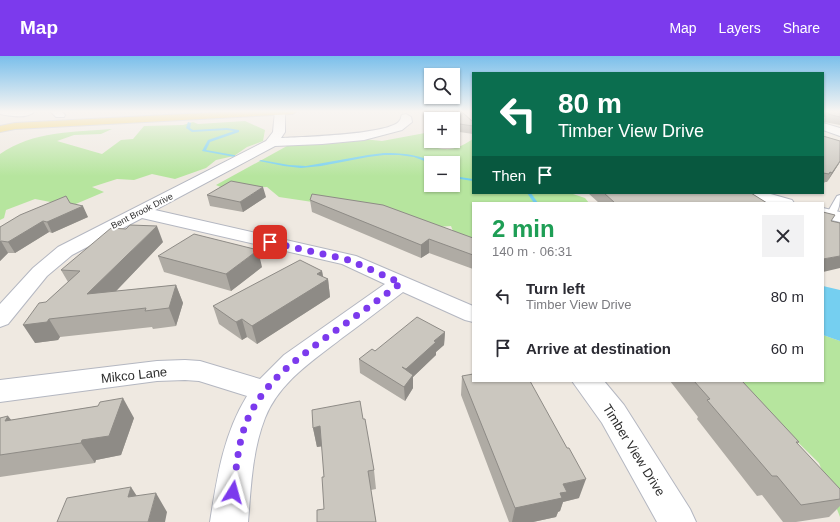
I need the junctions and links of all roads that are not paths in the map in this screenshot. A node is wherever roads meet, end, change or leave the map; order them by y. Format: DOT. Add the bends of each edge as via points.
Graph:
graph roads {
  1 [pos="278,133"];
  2 [pos="383,133"];
  3 [pos="272,142"];
  4 [pos="752,194"];
  5 [pos="840,198"];
  6 [pos="782,202"];
  7 [pos="140,212"];
  8 [pos="831,215"];
  9 [pos="401,283"];
  10 [pos="472,315"];
  11 [pos="0,319"];
  12 [pos="587,382"];
  13 [pos="0,391"];
  14 [pos="265,391"];
  15 [pos="229,522"];
  16 [pos="677,522"];
  1 -- 3 [label="street"];
  2 -- 3 [label="street"];
  3 -- 7 [label="street, Bent Brook Drive" via="265,148"];
  4 -- 6 [label="street"];
  5 -- 8 [label="lane"];
  7 -- 9 [label="street" via="349,260"];
  7 -- 11 [label="street, Bent Brook Drive" via="54,259 35,277"];
  9 -- 10 [label="street"];
  9 -- 14 [label="street" via="293,362 278,374"];
  12 -- 16 [label="street, Timber View Drive" via="613,414"];
  13 -- 14 [label="street, Mikco Lane" via="157,371 185,370"];
  14 -- 15 [label="street" via="250,413 240,441"];
}
